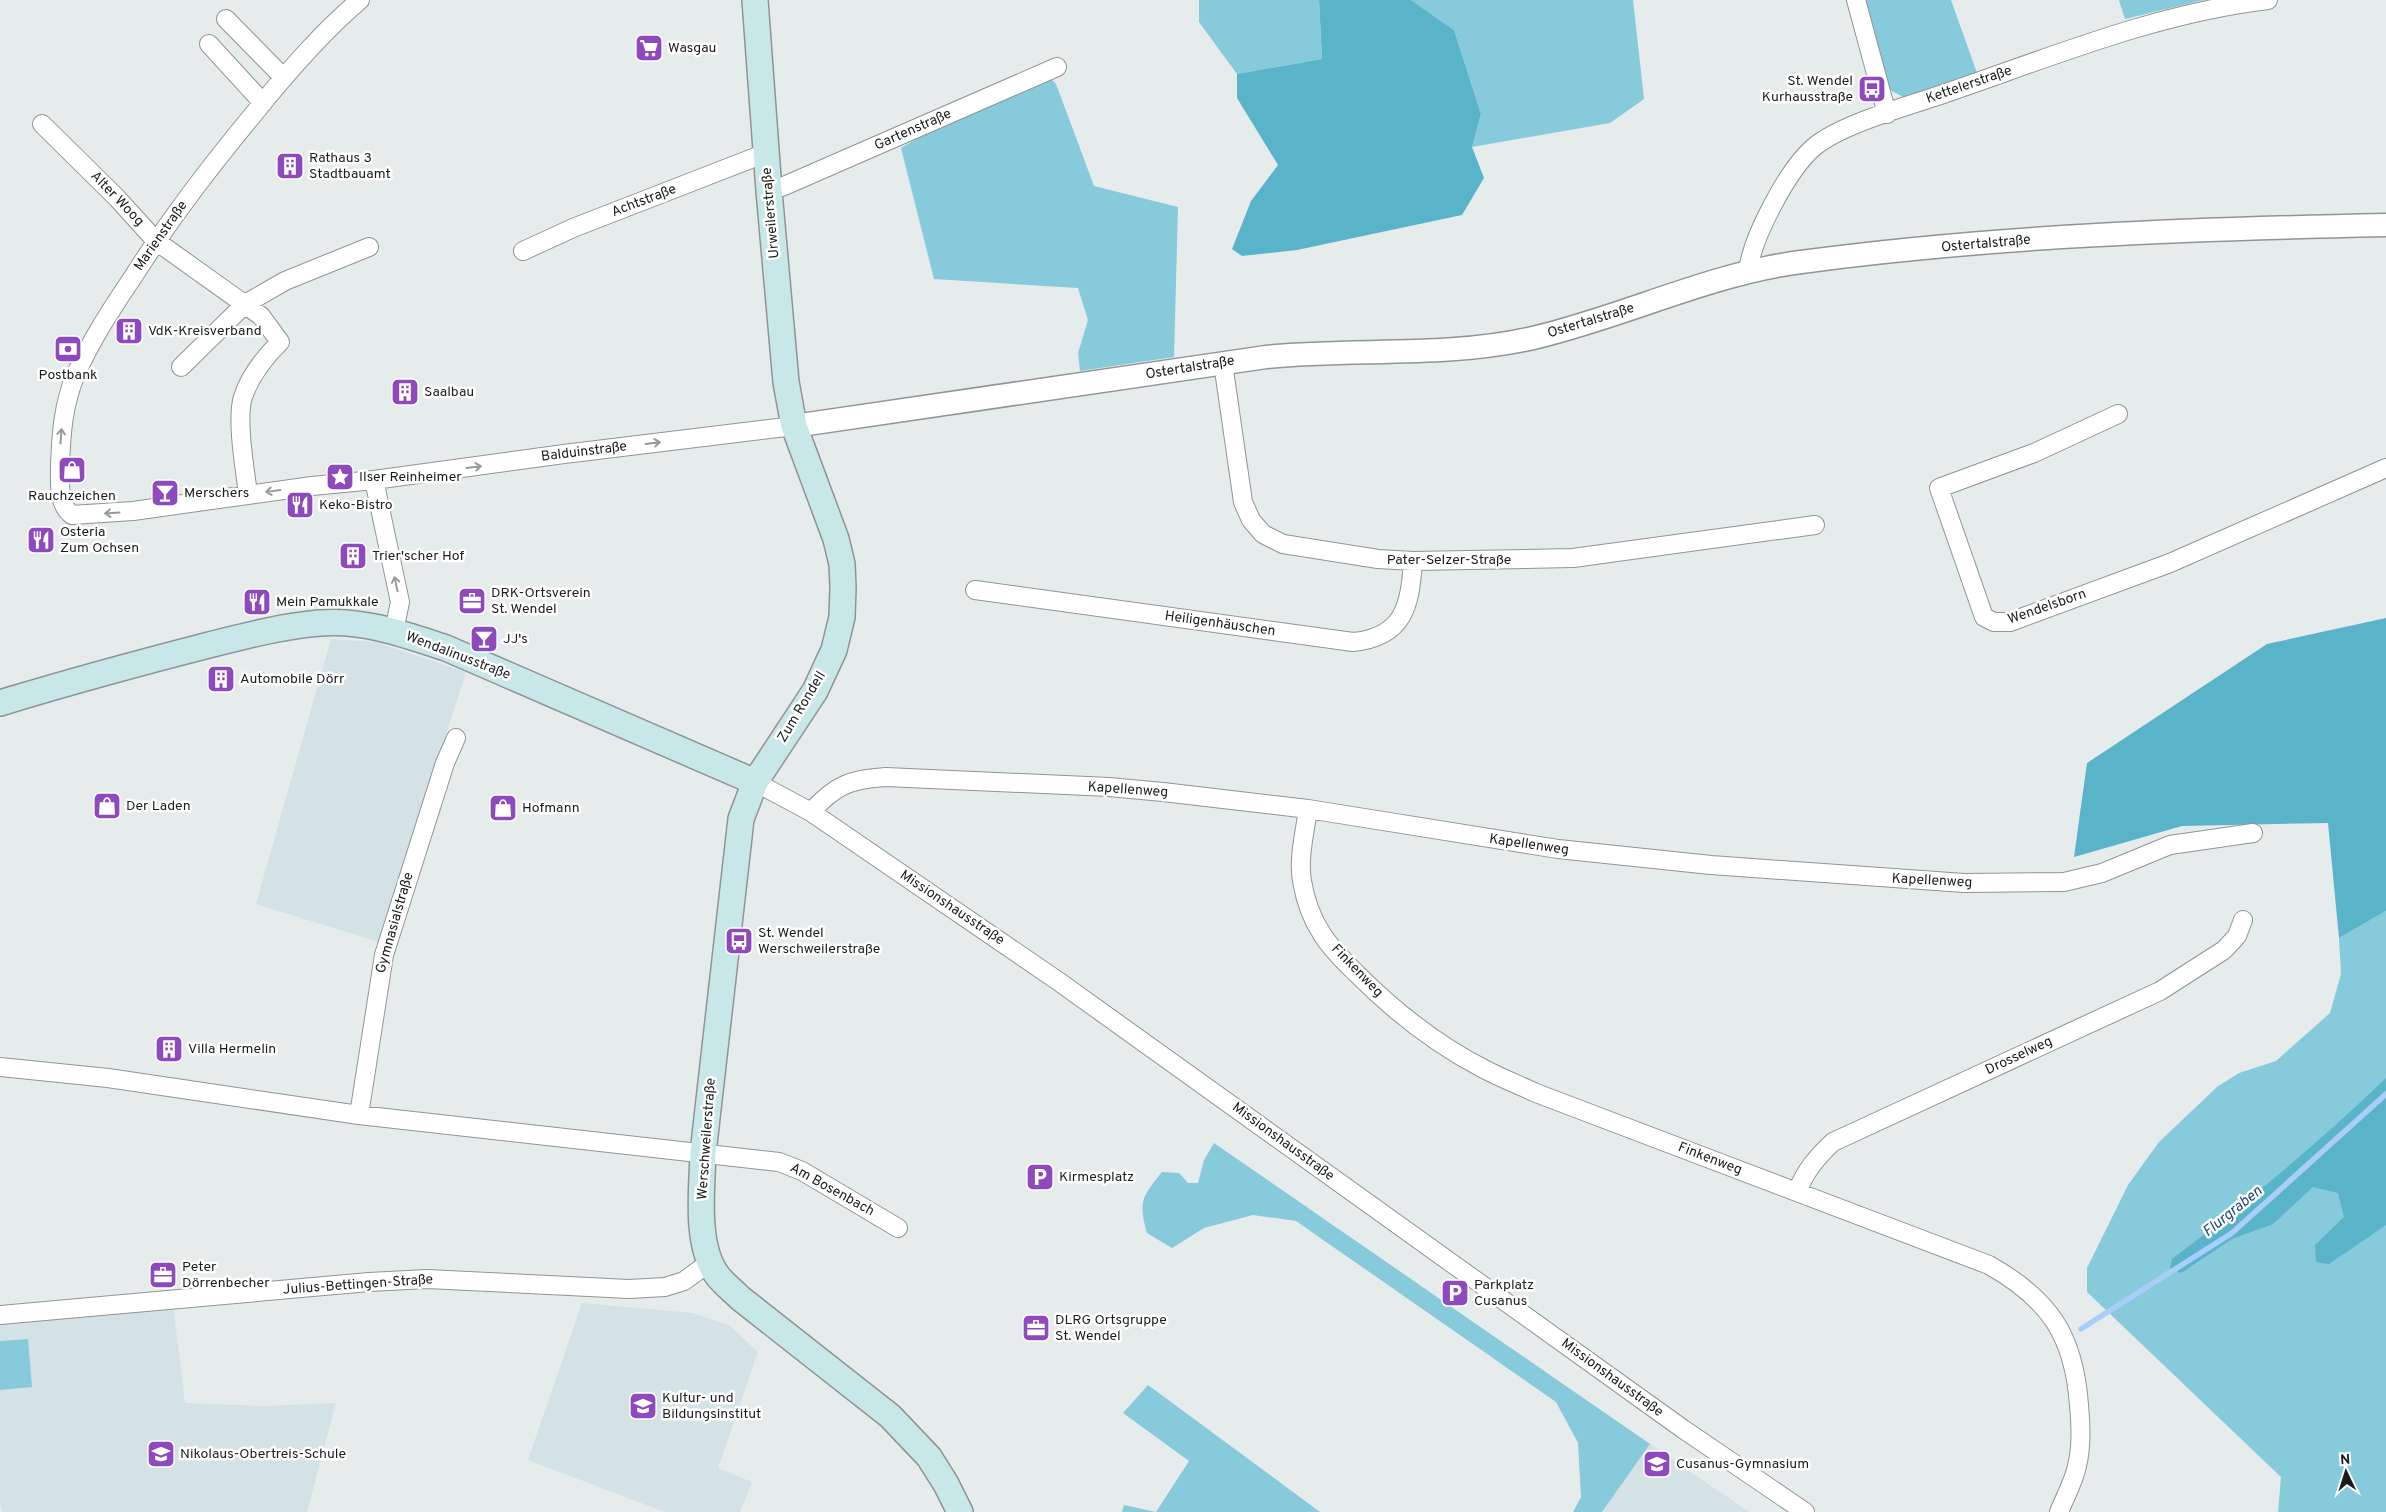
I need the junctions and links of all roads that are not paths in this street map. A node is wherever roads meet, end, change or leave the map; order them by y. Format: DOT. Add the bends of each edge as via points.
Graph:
graph roads {
  1 [pos="360,0"];
  2 [pos="755,0"];
  3 [pos="1856,0"];
  4 [pos="2268,0"];
  5 [pos="226,20"];
  6 [pos="209,44"];
  7 [pos="1056,67"];
  8 [pos="284,78"];
  9 [pos="263,103"];
  10 [pos="1886,114"];
  11 [pos="42,124"];
  12 [pos="766,153"];
  13 [pos="769,191"];
  14 [pos="2386,225"];
  15 [pos="156,241"];
  16 [pos="369,247"];
  17 [pos="523,251"];
  18 [pos="1748,272"];
  19 [pos="245,304"];
  20 [pos="1223,363"];
  21 [pos="181,367"];
  22 [pos="2118,414"];
  23 [pos="794,426"];
  24 [pos="2386,468"];
  25 [pos="374,480"];
  26 [pos="248,494"];
  27 [pos="72,515"];
  28 [pos="1815,525"];
  29 [pos="1414,561"];
  30 [pos="974,590"];
  31 [pos="394,632"];
  32 [pos="0,703"];
  33 [pos="456,738"];
  34 [pos="755,782"];
  35 [pos="1308,809"];
  36 [pos="811,812"];
  37 [pos="2254,833"];
  38 [pos="2243,920"];
  39 [pos="0,1067"];
  40 [pos="359,1115"];
  41 [pos="703,1153"];
  42 [pos="1797,1192"];
  43 [pos="898,1228"];
  44 [pos="710,1262"];
  45 [pos="0,1315"];
  46 [pos="960,1512"];
  47 [pos="1805,1512"];
  48 [pos="2059,1512"];
  1 -- 8 [label="street, Marienstraße"];
  2 -- 12 [label="main road, Urweilerstraße"];
  3 -- 10 [label="street"];
  4 -- 10 [label="street, Kettelerstraße" via="2162,20"];
  5 -- 8 [label="street"];
  6 -- 9 [label="street"];
  7 -- 13 [label="street, Gartenstraße"];
  8 -- 9 [label="street, Marienstraße"];
  9 -- 15 [label="street, Marienstraße" via="214,162"];
  10 -- 18 [label="street, Kettelerstraße" via="1833,135 1800,162 1759,234 1749,258"];
  11 -- 15 [label="street, Alter Woog"];
  12 -- 13 [label="main road, Urweilerstraße"];
  12 -- 17 [label="street, Achtstraße" via="573,228"];
  13 -- 23 [label="main road, Urweilerstraße" via="786,382"];
  14 -- 18 [label="street, Ostertalstraße" via="2098,235 1869,254 1798,262"];
  15 -- 19 [label="street, Alter Woog"];
  27 -- 15 [label="street, Marienstraße, one-way" via="62,502 60,463 63,417 75,375 104,321"];
  16 -- 19 [label="street" via="285,280"];
  18 -- 20 [label="street, Ostertalstraße" via="1578,327 1521,340 1474,348 1421,352 1319,352"];
  19 -- 21 [label="street"];
  19 -- 26 [label="street, Alter Woog" via="261,316 280,342 258,369 243,397"];
  20 -- 23 [label="street, Ostertalstraße"];
  20 -- 29 [label="street, Pater-Selzer-Straße" via="1243,502 1263,534 1283,544 1318,551"];
  22 -- 24 [label="street, Wendelsborn" via="2034,453 1939,488 1984,617 1994,622 2010,622 2170,563"];
  25 -- 23 [label="street, Balduinstraße, one-way"];
  23 -- 34 [label="main road, Zum Rondell" via="836,539 842,564 842,617 834,650 815,691"];
  25 -- 26 [label="street, Balduinstraße, one-way"];
  31 -- 25 [label="street, one-way" via="400,602"];
  26 -- 27 [label="street, Balduinstraße, one-way" via="132,512"];
  28 -- 29 [label="street, Pater-Selzer-Straße" via="1573,558"];
  29 -- 30 [label="street, Heiligenhäuschen" via="1406,610 1394,626 1381,636 1352,642"];
  31 -- 32 [label="main road, Wendalinusstraße" via="321,622 272,630 158,658"];
  31 -- 34 [label="main road, Wendalinusstraße" via="479,662"];
  33 -- 40 [label="street, Gymnasialstraße" via="445,763 384,955"];
  34 -- 36 [label="street, Missionshausstraße"];
  34 -- 41 [label="main road, Werschweilerstraße" via="741,819 735,860"];
  35 -- 36 [label="street, Kapellenweg" via="1109,787 886,777 862,778 842,785"];
  35 -- 37 [label="street, Kapellenweg" via="1558,850 1721,866 1964,883 2064,882 2102,873 2170,845"];
  35 -- 42 [label="street, Finkenweg" via="1302,880 1311,911 1322,934 1344,961 1409,1022 1484,1070 1536,1093"];
  36 -- 47 [label="street, Missionshausstraße" via="1058,981 1675,1424"];
  38 -- 42 [label="street, Drosselweg" via="2238,936 2224,950 2160,991 1832,1142 1814,1159"];
  39 -- 40 [label="street" via="108,1078"];
  40 -- 41 [label="street"];
  41 -- 43 [label="street, Am Bosenbach" via="780,1162 802,1171"];
  41 -- 44 [label="main road, Werschweilerstraße" via="703,1237"];
  42 -- 48 [label="street, Finkenweg" via="1989,1265 2033,1294 2053,1317 2070,1351 2078,1383 2082,1429 2077,1466"];
  44 -- 45 [label="street, Julius-Bettingen-Straße" via="684,1282 665,1287 427,1279"];
  44 -- 46 [label="main road, Werschweilerstraße" via="717,1276 740,1298 890,1416 928,1457"];
}
